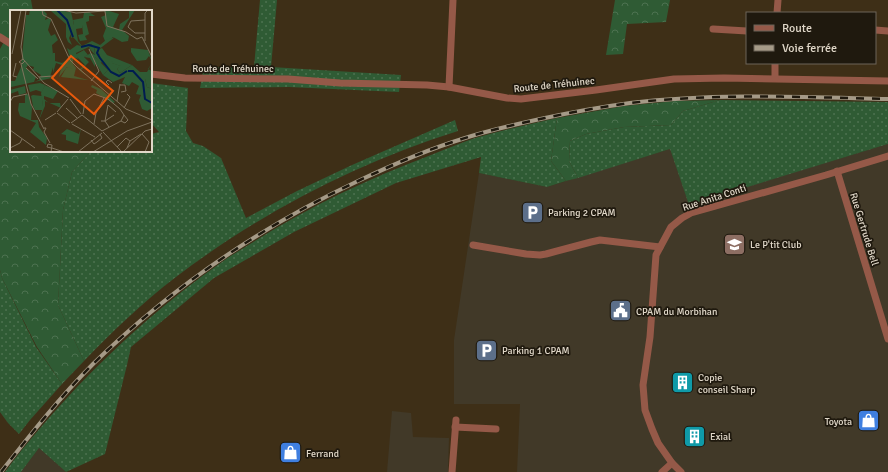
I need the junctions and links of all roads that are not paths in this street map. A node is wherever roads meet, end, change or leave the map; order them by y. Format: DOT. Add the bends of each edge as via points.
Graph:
graph roads {
  1 [pos="453,0"];
  2 [pos="778,0"];
  3 [pos="778,12"];
  4 [pos="713,29"];
  5 [pos="876,30"];
  6 [pos="746,31"];
  7 [pos="888,31"];
  8 [pos="0,37"];
  9 [pos="10,43"];
  10 [pos="775,64"];
  11 [pos="152,74"];
  12 [pos="775,78"];
  13 [pos="888,81"];
  14 [pos="449,88"];
  15 [pos="888,156"];
  16 [pos="837,171"];
  17 [pos="473,245"];
  18 [pos="660,247"];
  19 [pos="888,339"];
  20 [pos="496,428"];
  21 [pos="672,463"];
  22 [pos="452,472"];
  23 [pos="662,472"];
  24 [pos="681,472"];
  1 -- 14 [label="street"];
  2 -- 3 [label="street"];
  4 -- 6 [label="street"];
  5 -- 7 [label="street"];
  8 -- 9 [label="street"];
  10 -- 12 [label="street"];
  11 -- 14 [label="street, Route de Tréhuinec" via="185,78 288,79"];
  12 -- 13 [label="street, Route de Tréhuinec"];
  12 -- 14 [label="street, Route de Tréhuinec" via="674,78 521,99"];
  15 -- 16 [label="street, Rue Anita Conti"];
  16 -- 18 [label="street, Rue Anita Conti" via="691,213 671,227"];
  16 -- 19 [label="street, Rue Gertrude Bell"];
  17 -- 18 [label="street" via="540,255 600,240"];
  18 -- 21 [label="street, Rue Anita Conti" via="656,255 650,337 643,384 645,410 658,442"];
  20 -- 22 [label="street" via="455,424"];
  21 -- 23 [label="street"];
  21 -- 24 [label="street, Rue Anita Conti"];
}
